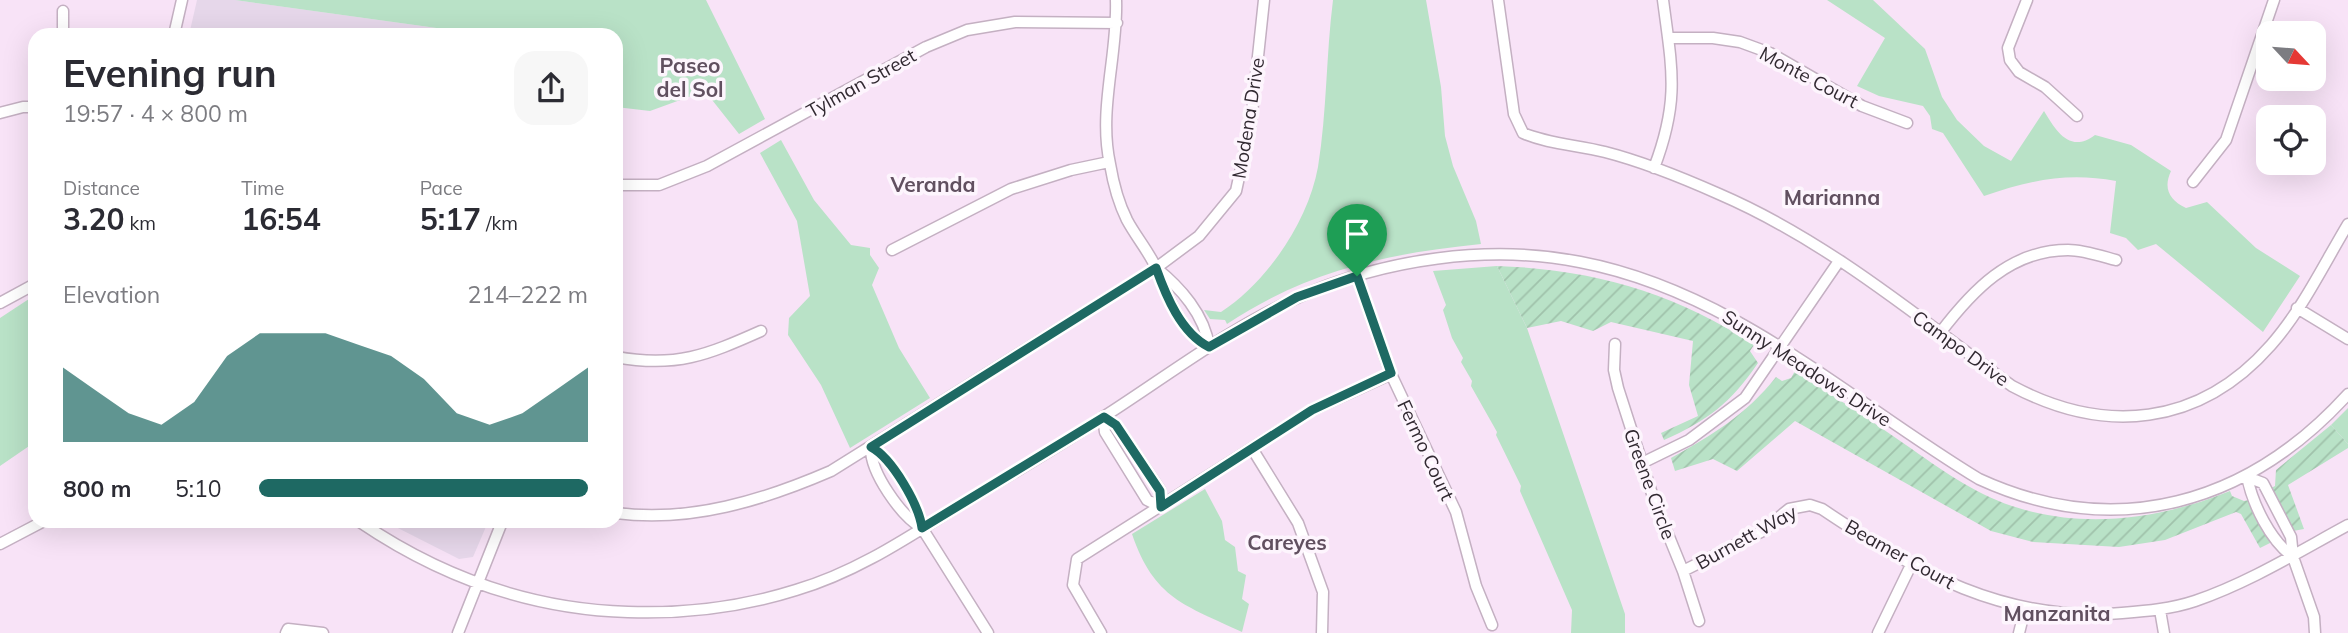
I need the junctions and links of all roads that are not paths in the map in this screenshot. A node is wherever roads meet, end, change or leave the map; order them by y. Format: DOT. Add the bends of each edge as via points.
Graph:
graph roads {
  1 [pos="182,0"];
  2 [pos="1116,0"];
  3 [pos="1264,0"];
  4 [pos="1498,0"];
  5 [pos="1663,0"];
  6 [pos="2027,0"];
  7 [pos="2274,0"];
  8 [pos="63,11"];
  9 [pos="1117,23"];
  10 [pos="63,28"];
  11 [pos="176,28"];
  12 [pos="1668,38"];
  13 [pos="28,107"];
  14 [pos="0,113"];
  15 [pos="2077,116"];
  16 [pos="1907,123"];
  17 [pos="1109,162"];
  18 [pos="1654,168"];
  19 [pos="2193,182"];
  20 [pos="623,185"];
  21 [pos="2348,224"];
  22 [pos="892,250"];
  23 [pos="2116,260"];
  24 [pos="1839,261"];
  25 [pos="1156,268"];
  26 [pos="1357,276"];
  27 [pos="28,288"];
  28 [pos="0,303"];
  29 [pos="2297,308"];
  30 [pos="761,331"];
  31 [pos="1940,334"];
  32 [pos="2348,339"];
  33 [pos="1615,344"];
  34 [pos="1209,347"];
  35 [pos="1781,348"];
  36 [pos="623,358"];
  37 [pos="1391,373"];
  38 [pos="2348,394"];
  39 [pos="1104,417"];
  40 [pos="871,447"];
  41 [pos="1253,450"];
  42 [pos="1642,463"];
  43 [pos="2247,477"];
  44 [pos="1810,505"];
  45 [pos="1161,507"];
  46 [pos="623,513"];
  47 [pos="2348,525"];
  48 [pos="31,528"];
  49 [pos="370,528"];
  50 [pos="500,528"];
  51 [pos="922,528"];
  52 [pos="0,544"];
  53 [pos="2293,557"];
  54 [pos="1911,565"];
  55 [pos="1683,571"];
  56 [pos="478,584"];
  57 [pos="2025,609"];
  58 [pos="2161,610"];
  59 [pos="1699,621"];
  60 [pos="1492,625"];
  61 [pos="287,631"];
  62 [pos="323,633"];
  63 [pos="458,633"];
  64 [pos="988,633"];
  65 [pos="1101,633"];
  66 [pos="1321,633"];
  67 [pos="1878,633"];
  68 [pos="2019,633"];
  69 [pos="2164,633"];
  70 [pos="2315,633"];
  1 -- 11 [label="street"];
  2 -- 9 [label="street"];
  3 -- 25 [label="street, Modena Drive" via="1251,122 1236,191 1199,236"];
  4 -- 18 [label="street, Campo Drive" via="1514,114 1523,133"];
  5 -- 12 [label="street"];
  6 -- 15 [label="street" via="2008,48 2010,60"];
  7 -- 19 [label="street" via="2226,140"];
  8 -- 10 [label="street"];
  9 -- 17 [label="street" via="1107,104"];
  9 -- 20 [label="street, Tylman Street" via="1014,22 967,30 926,47 707,166 659,185"];
  12 -- 16 [label="street, Monte Court" via="1740,42 1770,53 1862,106"];
  12 -- 18 [label="street" via="1674,83 1672,111"];
  13 -- 14 [label="street"];
  17 -- 22 [label="street" via="1011,189"];
  17 -- 25 [label="street" via="1125,218"];
  18 -- 24 [label="street, Campo Drive" via="1766,216"];
  21 -- 29 [label="street, Campo Drive"];
  23 -- 31 [label="street" via="2070,250 2019,260 1968,298"];
  24 -- 31 [label="street, Campo Drive"];
  24 -- 35 [label="street"];
  25 -- 34 [label="street" via="1177,285 1207,331"];
  25 -- 40 [label="street, Modena Drive"];
  26 -- 34 [label="street, Sunny Meadows Drive" via="1297,297"];
  26 -- 35 [label="street, Sunny Meadows Drive" via="1448,257 1578,261 1634,275 1716,308"];
  26 -- 37 [label="street, Fermo Court"];
  27 -- 28 [label="street"];
  29 -- 31 [label="street, Campo Drive" via="2273,343 2227,385 2188,405 2152,415 2078,414 2040,401"];
  29 -- 32 [label="street"];
  30 -- 36 [label="street" via="708,355 652,363"];
  33 -- 42 [label="street, Greene Circle" via="1614,370"];
  34 -- 39 [label="street, Sunny Meadows Drive"];
  35 -- 42 [label="street" via="1745,398 1719,420"];
  35 -- 43 [label="street, Sunny Meadows Drive" via="1979,480 2059,508 2140,508"];
  37 -- 41 [label="street" via="1312,410"];
  37 -- 60 [label="street, Fermo Court" via="1456,512"];
  38 -- 43 [label="street, Sunny Meadows Drive" via="2317,426"];
  39 -- 45 [label="street" via="1105,432 1147,499"];
  39 -- 51 [label="street, Sunny Meadows Drive"];
  40 -- 46 [label="street, Modena Drive" via="821,475 746,501 688,514"];
  40 -- 51 [label="street" via="882,453 920,512"];
  41 -- 45 [label="street"];
  41 -- 66 [label="street" via="1298,523 1324,592"];
  42 -- 55 [label="street, Greene Circle"];
  43 -- 53 [label="street" via="2263,483 2291,537"];
  44 -- 54 [label="street, Beamer Court"];
  44 -- 55 [label="street, Burnett Way" via="1789,509 1761,532"];
  45 -- 65 [label="street" via="1077,559 1073,585"];
  47 -- 53 [label="street, Beamer Court"];
  48 -- 52 [label="street"];
  49 -- 56 [label="street, Sunny Meadows Drive" via="423,560"];
  50 -- 56 [label="street"];
  51 -- 56 [label="street, Sunny Meadows Drive" via="882,554 798,590 708,609 663,613 569,608"];
  51 -- 64 [label="street"];
  53 -- 58 [label="street, Beamer Court" via="2251,579"];
  53 -- 70 [label="street" via="2307,590"];
  54 -- 57 [label="street, Beamer Court" via="1959,588"];
  54 -- 67 [label="street"];
  55 -- 59 [label="street, Greene Circle"];
  56 -- 63 [label="street"];
  57 -- 58 [label="street, Beamer Court" via="2101,615"];
  57 -- 68 [label="street"];
  58 -- 69 [label="street"];
  61 -- 62 [label="street"];
}
